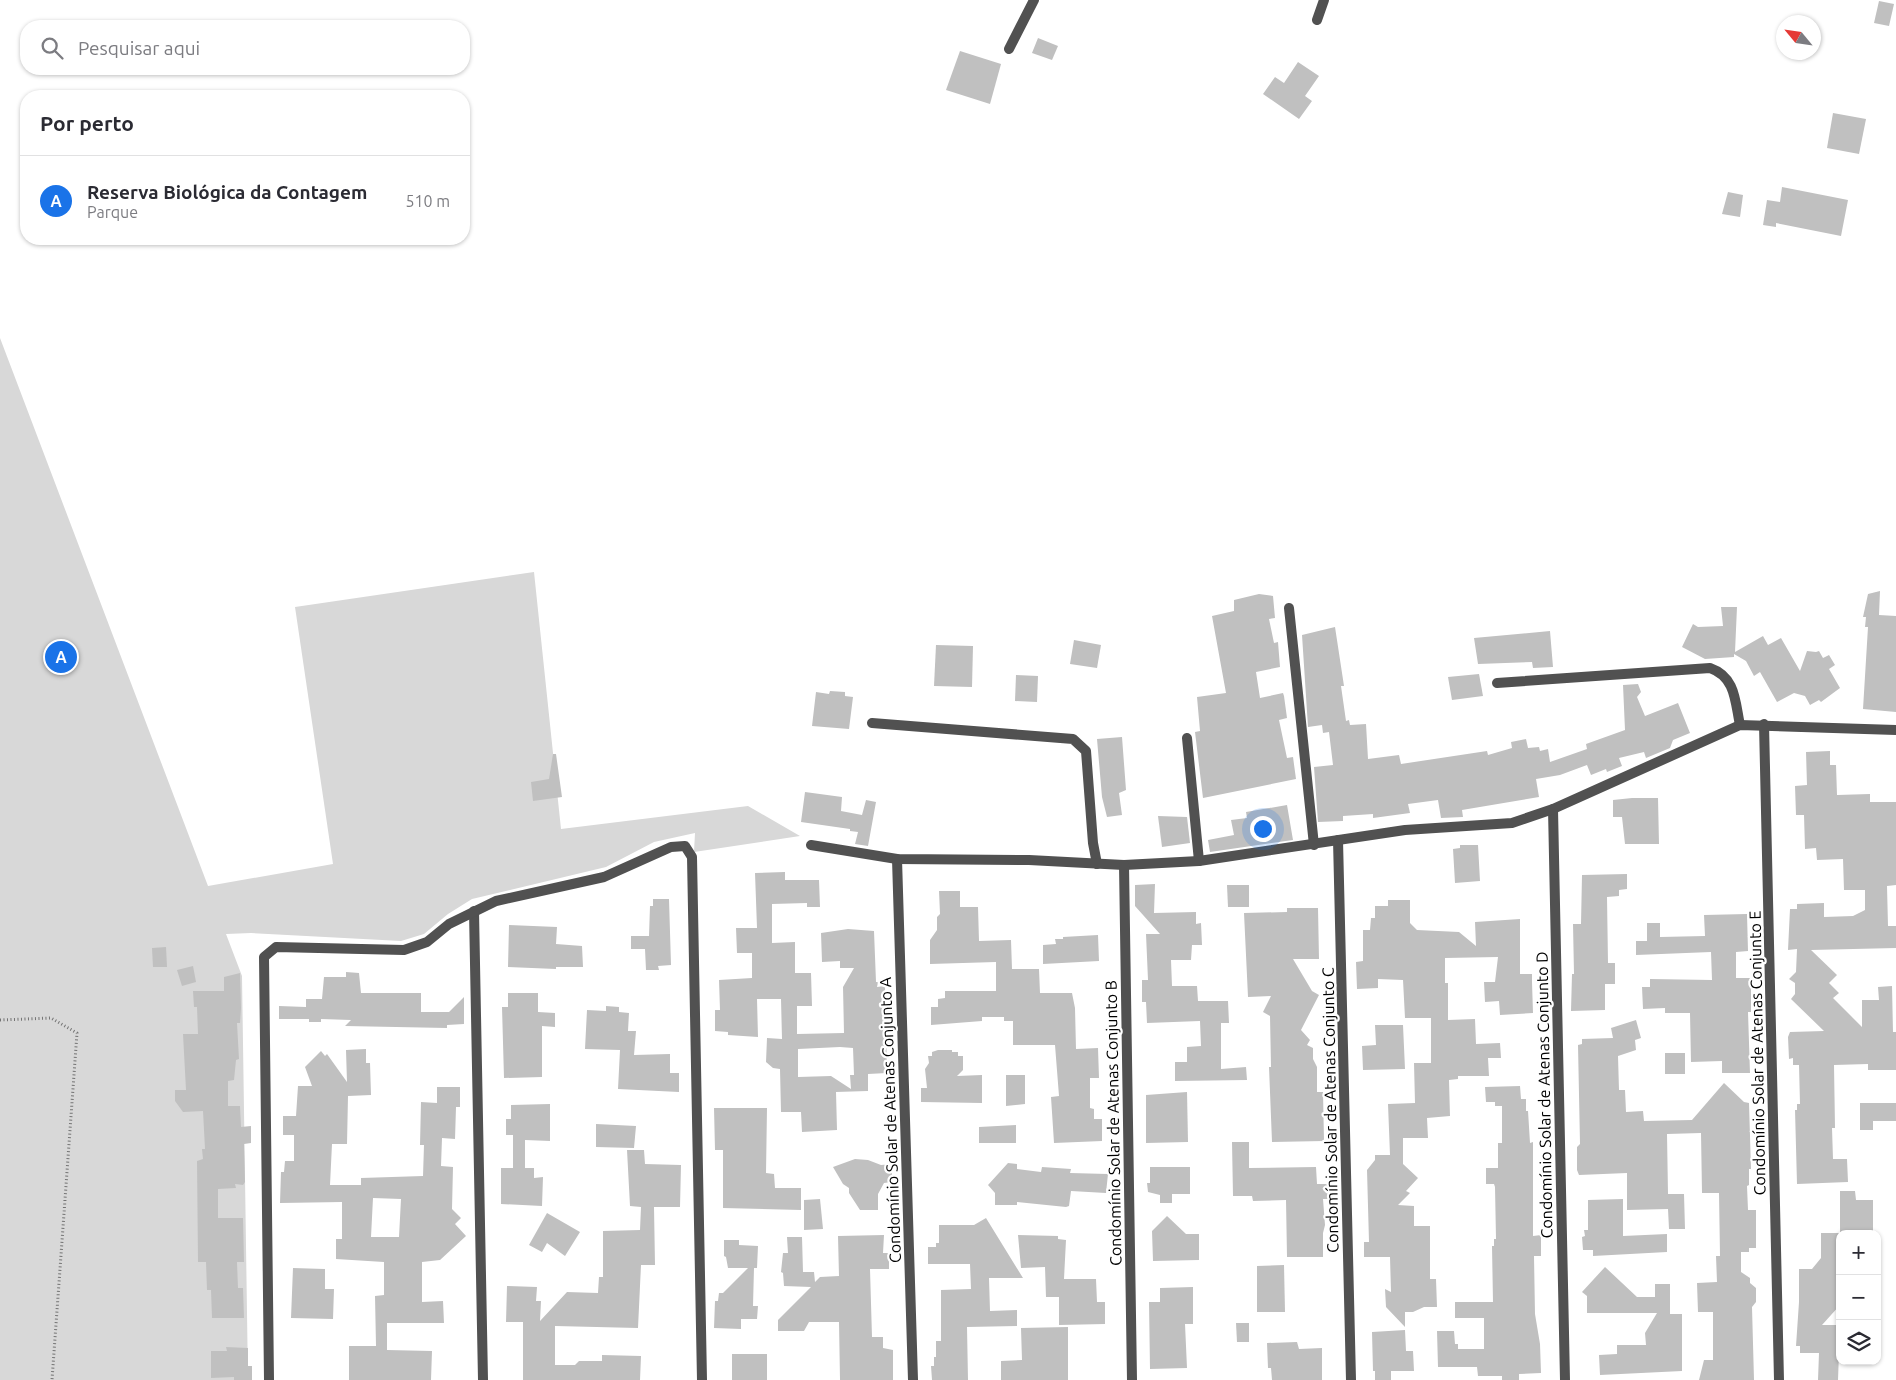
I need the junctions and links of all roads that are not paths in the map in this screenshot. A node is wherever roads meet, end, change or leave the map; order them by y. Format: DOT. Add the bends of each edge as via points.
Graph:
graph roads {
  1 [pos="1034,0"];
  2 [pos="1324,0"];
  3 [pos="1317,20"];
  4 [pos="1009,49"];
  5 [pos="1289,608"];
  6 [pos="1497,683"];
  7 [pos="872,723"];
  8 [pos="1764,724"];
  9 [pos="1740,725"];
  10 [pos="1896,730"];
  11 [pos="1187,738"];
  12 [pos="1553,809"];
  13 [pos="1338,840"];
  14 [pos="811,845"];
  15 [pos="1314,845"];
  16 [pos="897,859"];
  17 [pos="1199,862"];
  18 [pos="1098,864"];
  19 [pos="1124,865"];
  20 [pos="474,911"];
  21 [pos="269,1380"];
  22 [pos="483,1380"];
  23 [pos="702,1380"];
  24 [pos="913,1380"];
  25 [pos="1132,1380"];
  26 [pos="1351,1380"];
  27 [pos="1565,1380"];
  28 [pos="1780,1380"];
  1 -- 4 [label="street"];
  2 -- 3 [label="street"];
  5 -- 15 [label="street"];
  6 -- 9 [label="street" via="1710,668 1726,677 1732,685"];
  7 -- 18 [label="street" via="1073,739 1086,751 1093,843"];
  8 -- 9 [label="street"];
  8 -- 10 [label="street"];
  8 -- 28 [label="street, Condomínio Solar de Atenas Conjunto E"];
  9 -- 12 [label="street"];
  11 -- 17 [label="street"];
  12 -- 13 [label="street" via="1512,823 1405,830"];
  12 -- 27 [label="street, Condomínio Solar de Atenas Conjunto D"];
  13 -- 15 [label="street"];
  13 -- 26 [label="street, Condomínio Solar de Atenas Conjunto C"];
  14 -- 16 [label="street"];
  15 -- 17 [label="street"];
  16 -- 18 [label="street"];
  16 -- 24 [label="street, Condomínio Solar de Atenas Conjunto A"];
  17 -- 19 [label="street"];
  18 -- 19 [label="street"];
  19 -- 25 [label="street, Condomínio Solar de Atenas Conjunto B"];
  20 -- 21 [label="street" via="449,924 427,942 404,950 276,947 264,957"];
  20 -- 22 [label="street"];
  20 -- 23 [label="street" via="496,901 604,877 671,847 685,846 692,857"];
}
